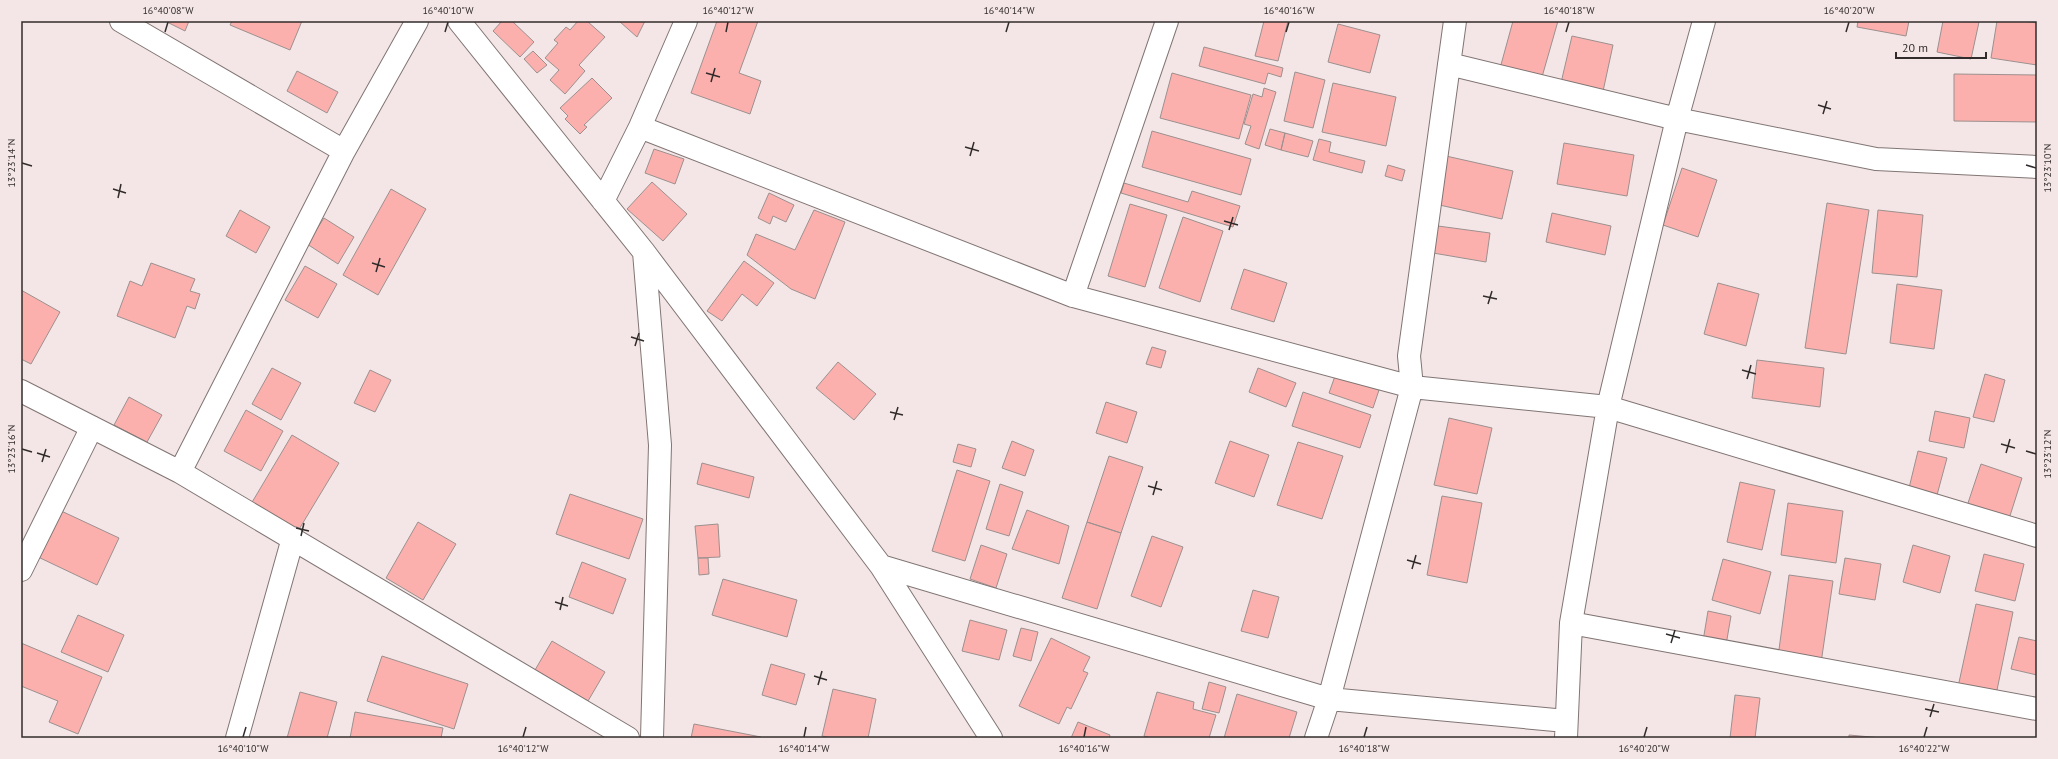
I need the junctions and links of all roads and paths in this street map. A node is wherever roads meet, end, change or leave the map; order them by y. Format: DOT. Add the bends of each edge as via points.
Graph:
graph roads {
  1 [pos="121,21"];
  2 [pos="418,21"];
  3 [pos="459,21"];
  4 [pos="686,21"];
  5 [pos="1167,21"];
  6 [pos="1455,21"];
  7 [pos="1704,21"];
  8 [pos="1449,64"];
  9 [pos="1677,119"];
  10 [pos="640,127"];
  11 [pos="344,151"];
  12 [pos="2037,167"];
  13 [pos="603,201"];
  14 [pos="644,252"];
  15 [pos="1073,296"];
  16 [pos="1412,387"];
  17 [pos="21,391"];
  18 [pos="1608,407"];
  19 [pos="92,427"];
  20 [pos="180,472"];
  21 [pos="2037,536"];
  22 [pos="293,538"];
  23 [pos="881,566"];
  24 [pos="21,570"];
  25 [pos="1571,623"];
  26 [pos="1329,699"];
  27 [pos="2037,708"];
  28 [pos="1566,730"];
  29 [pos="237,738"];
  30 [pos="628,738"];
  31 [pos="652,738"];
  32 [pos="991,738"];
  33 [pos="1316,738"];
  1 -- 11 [label="street"];
  2 -- 11 [label="street"];
  3 -- 13 [label="street"];
  4 -- 10 [label="street"];
  5 -- 15 [label="street"];
  6 -- 8 [label="street"];
  7 -- 9 [label="street"];
  8 -- 9 [label="street"];
  8 -- 16 [label="street" via="1410,356"];
  9 -- 12 [label="street" via="1876,160"];
  9 -- 18 [label="street"];
  10 -- 13 [label="street"];
  10 -- 15 [label="street"];
  11 -- 20 [label="street"];
  13 -- 14 [label="street"];
  14 -- 23 [label="street"];
  14 -- 31 [label="street" via="660,445"];
  15 -- 16 [label="street"];
  16 -- 18 [label="street"];
  16 -- 26 [label="street"];
  17 -- 19 [label="street"];
  18 -- 21 [label="street"];
  18 -- 25 [label="street"];
  19 -- 20 [label="street"];
  19 -- 24 [label="street"];
  20 -- 22 [label="street"];
  22 -- 29 [label="street"];
  22 -- 30 [label="street"];
  23 -- 26 [label="street"];
  23 -- 32 [label="street"];
  25 -- 27 [label="street"];
  25 -- 28 [label="street"];
  26 -- 28 [label="street"];
  26 -- 33 [label="street"];
}
